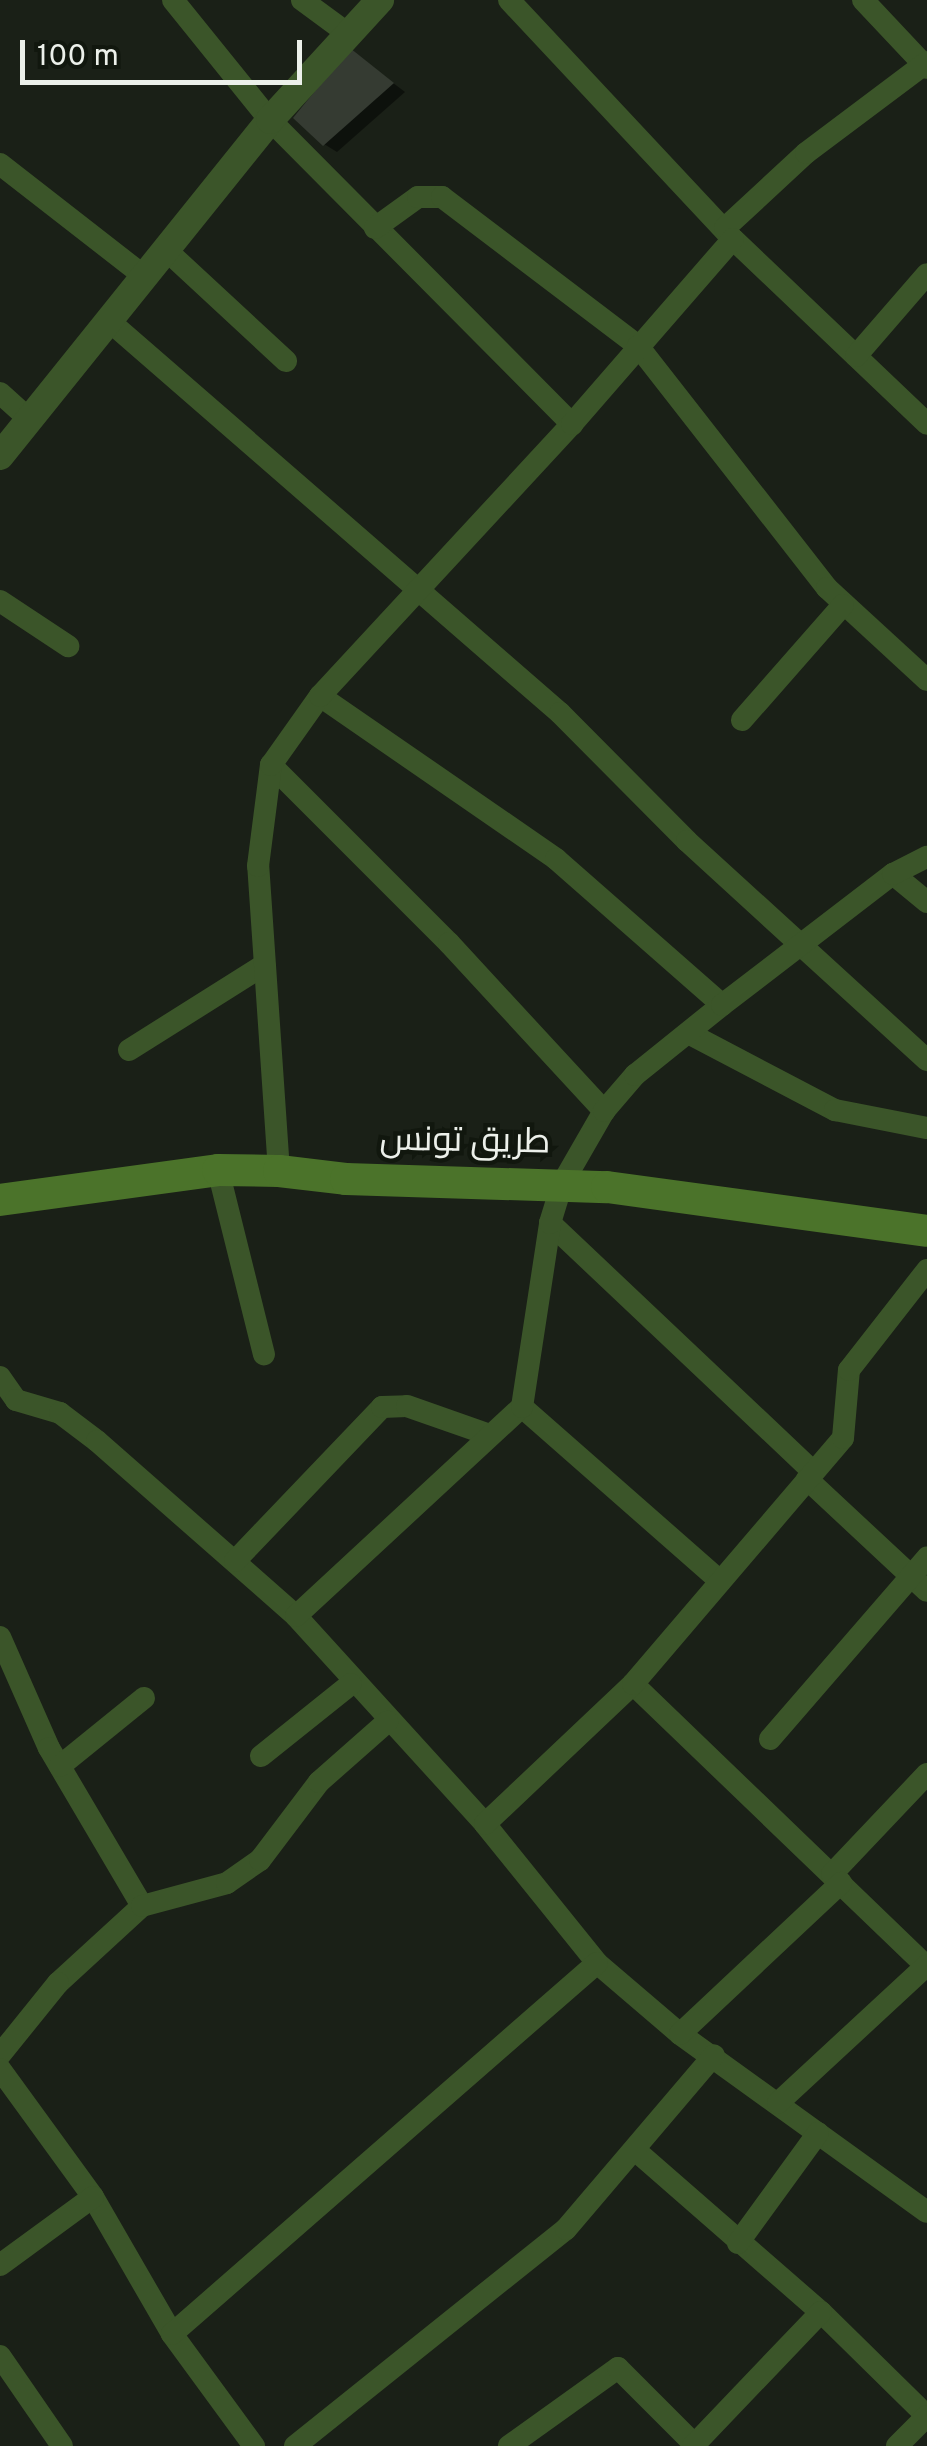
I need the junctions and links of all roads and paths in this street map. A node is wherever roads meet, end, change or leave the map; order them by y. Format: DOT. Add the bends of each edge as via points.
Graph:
graph roads {
  1 [pos="173,0"];
  2 [pos="302,0"];
  3 [pos="510,0"];
  4 [pos="863,0"];
  5 [pos="362,12"];
  6 [pos="926,65"];
  7 [pos="270,120"];
  8 [pos="0,164"];
  9 [pos="374,228"];
  10 [pos="729,234"];
  11 [pos="165,249"];
  12 [pos="927,274"];
  13 [pos="144,276"];
  14 [pos="108,320"];
  15 [pos="638,346"];
  16 [pos="856,356"];
  17 [pos="286,361"];
  18 [pos="0,393"];
  19 [pos="28,418"];
  20 [pos="572,424"];
  21 [pos="927,424"];
  22 [pos="0,456"];
  23 [pos="418,588"];
  24 [pos="0,601"];
  25 [pos="843,605"];
  26 [pos="68,646"];
  27 [pos="927,680"];
  28 [pos="320,696"];
  29 [pos="742,720"];
  30 [pos="271,765"];
  31 [pos="927,856"];
  32 [pos="893,874"];
  33 [pos="927,902"];
  34 [pos="804,947"];
  35 [pos="264,965"];
  36 [pos="722,1004"];
  37 [pos="690,1034"];
  38 [pos="129,1050"];
  39 [pos="927,1060"];
  40 [pos="604,1110"];
  41 [pos="927,1128"];
  42 [pos="218,1170"];
  43 [pos="280,1171"];
  44 [pos="562,1184"];
  45 [pos="0,1200"];
  46 [pos="550,1224"];
  47 [pos="927,1231"];
  48 [pos="927,1270"];
  49 [pos="264,1354"];
  50 [pos="0,1377"];
  51 [pos="522,1407"];
  52 [pos="490,1435"];
  53 [pos="810,1476"];
  54 [pos="235,1561"];
  55 [pos="922,1575"];
  56 [pos="720,1582"];
  57 [pos="296,1616"];
  58 [pos="0,1637"];
  59 [pos="351,1684"];
  60 [pos="632,1684"];
  61 [pos="144,1698"];
  62 [pos="386,1722"];
  63 [pos="770,1739"];
  64 [pos="261,1756"];
  65 [pos="60,1766"];
  66 [pos="922,1789"];
  67 [pos="485,1824"];
  68 [pos="837,1878"];
  69 [pos="142,1906"];
  70 [pos="597,1964"];
  71 [pos="926,1967"];
  72 [pos="680,2034"];
  73 [pos="0,2056"];
  74 [pos="714,2056"];
  75 [pos="0,2069"];
  76 [pos="778,2103"];
  77 [pos="818,2134"];
  78 [pos="635,2150"];
  79 [pos="92,2197"];
  80 [pos="927,2212"];
  81 [pos="738,2243"];
  82 [pos="0,2265"];
  83 [pos="821,2312"];
  84 [pos="172,2334"];
  85 [pos="1,2360"];
  86 [pos="927,2416"];
  87 [pos="693,2445"];
  88 [pos="62,2446"];
  89 [pos="254,2446"];
  90 [pos="294,2446"];
  91 [pos="509,2446"];
  92 [pos="897,2446"];
  1 -- 7 [label="street"];
  2 -- 5 [label="street"];
  3 -- 10 [label="street"];
  4 -- 6 [label="street"];
  5 -- 7 [label="street"];
  6 -- 10 [label="street" via="806,153"];
  7 -- 9 [label="street"];
  7 -- 11 [label="street"];
  8 -- 13 [label="street"];
  9 -- 15 [label="street" via="418,197 442,197"];
  9 -- 20 [label="street"];
  10 -- 15 [label="street"];
  10 -- 16 [label="street"];
  11 -- 13 [label="street"];
  11 -- 17 [label="street"];
  12 -- 16 [label="street"];
  13 -- 14 [label="street"];
  14 -- 19 [label="street"];
  14 -- 23 [label="street"];
  15 -- 20 [label="street"];
  15 -- 25 [label="street"];
  16 -- 21 [label="street"];
  18 -- 19 [label="street"];
  19 -- 22 [label="street"];
  20 -- 23 [label="street"];
  23 -- 28 [label="street"];
  23 -- 34 [label="street"];
  24 -- 26 [label="street"];
  25 -- 27 [label="street"];
  25 -- 29 [label="street"];
  28 -- 30 [label="street"];
  28 -- 36 [label="street" via="556,859"];
  30 -- 35 [label="street" via="258,866"];
  30 -- 40 [label="street"];
  31 -- 32 [label="street"];
  32 -- 33 [label="street"];
  32 -- 34 [label="street"];
  34 -- 36 [label="street"];
  34 -- 39 [label="street"];
  35 -- 38 [label="street"];
  35 -- 43 [label="street"];
  36 -- 37 [label="street"];
  37 -- 40 [label="street" via="636,1075"];
  37 -- 41 [label="street" via="836,1110"];
  40 -- 44 [label="street"];
  42 -- 43 [label="main road, طريق تونس"];
  42 -- 45 [label="main road, طريق تونس"];
  42 -- 49 [label="street"];
  43 -- 44 [label="main road, طريق تونس"];
  44 -- 46 [label="street"];
  44 -- 47 [label="main road, طريق تونس"];
  46 -- 51 [label="street"];
  46 -- 53 [label="street"];
  48 -- 53 [label="street" via="849,1370 848,1424"];
  50 -- 54 [label="street" via="16,1400 60,1413 97,1441"];
  51 -- 52 [label="street"];
  51 -- 56 [label="street"];
  52 -- 54 [label="street" via="407,1406 382,1407"];
  52 -- 57 [label="street"];
  53 -- 55 [label="street"];
  53 -- 56 [label="street"];
  54 -- 57 [label="street"];
  55 -- 63 [label="street"];
  56 -- 60 [label="street"];
  57 -- 59 [label="street"];
  58 -- 65 [label="street"];
  59 -- 62 [label="street"];
  59 -- 64 [label="street"];
  60 -- 67 [label="street"];
  60 -- 68 [label="street"];
  61 -- 65 [label="street"];
  62 -- 67 [label="street"];
  62 -- 69 [label="street" via="319,1782 260,1860 227,1882"];
  65 -- 69 [label="street"];
  66 -- 68 [label="street"];
  67 -- 70 [label="street"];
  68 -- 71 [label="street"];
  68 -- 72 [label="street"];
  69 -- 73 [label="street" via="58,1983"];
  70 -- 72 [label="street"];
  70 -- 84 [label="street"];
  71 -- 76 [label="street"];
  72 -- 74 [label="street"];
  74 -- 76 [label="street"];
  74 -- 78 [label="street"];
  75 -- 79 [label="street"];
  76 -- 77 [label="street"];
  77 -- 80 [label="street"];
  77 -- 81 [label="street"];
  78 -- 81 [label="street"];
  78 -- 90 [label="street" via="566,2229"];
  79 -- 82 [label="street"];
  79 -- 84 [label="street"];
  81 -- 83 [label="street"];
  83 -- 86 [label="street"];
  83 -- 87 [label="street"];
  84 -- 89 [label="street"];
  85 -- 88 [label="street"];
  86 -- 92 [label="street"];
  87 -- 91 [label="street" via="618,2368"];
}
